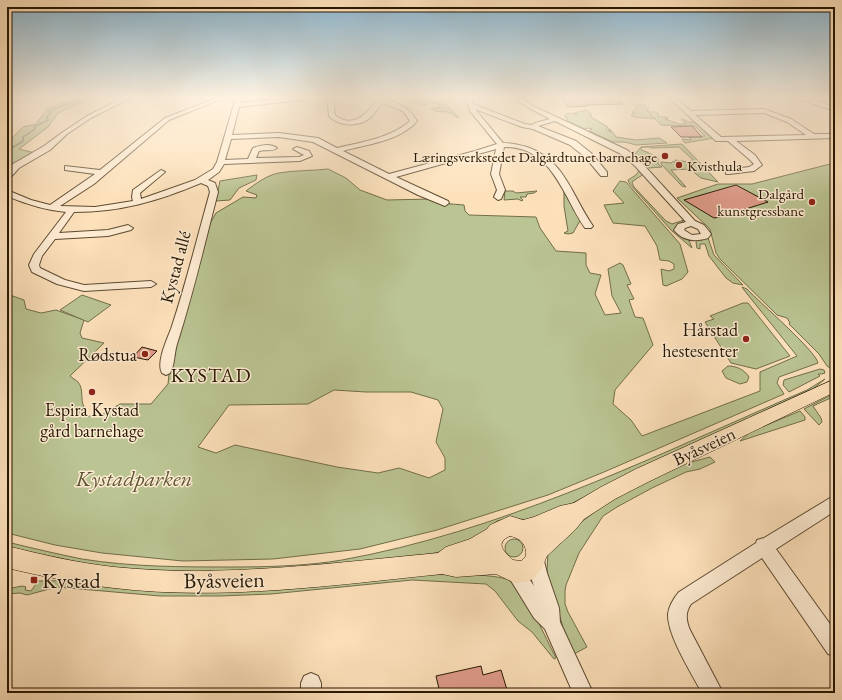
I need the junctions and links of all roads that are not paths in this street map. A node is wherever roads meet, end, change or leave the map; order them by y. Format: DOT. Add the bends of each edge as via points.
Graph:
graph roads {
  1 [pos="70,130"];
  2 [pos="154,130"];
  3 [pos="231,130"];
  4 [pos="404,130"];
  5 [pos="487,130"];
  6 [pos="541,130"];
  7 [pos="578,130"];
  8 [pos="709,130"];
  9 [pos="803,130"];
  10 [pos="812,136"];
  11 [pos="229,137"];
  12 [pos="833,138"];
  13 [pos="730,139"];
  14 [pos="502,145"];
  15 [pos="273,148"];
  16 [pos="297,149"];
  17 [pos="337,150"];
  18 [pos="251,160"];
  19 [pos="221,162"];
  20 [pos="68,168"];
  21 [pos="161,172"];
  22 [pos="729,172"];
  23 [pos="102,173"];
  24 [pos="604,174"];
  25 [pos="7,176"];
  26 [pos="389,176"];
  27 [pos="201,180"];
  28 [pos="7,193"];
  29 [pos="498,197"];
  30 [pos="138,203"];
  31 [pos="445,203"];
  32 [pos="51,208"];
  33 [pos="71,210"];
  34 [pos="692,223"];
  35 [pos="588,226"];
  36 [pos="128,228"];
  37 [pos="52,236"];
  38 [pos="151,284"];
  39 [pos="166,370"];
  40 [pos="835,385"];
  41 [pos="835,502"];
  42 [pos="577,512"];
  43 [pos="523,530"];
  44 [pos="494,536"];
  45 [pos="763,546"];
  46 [pos="537,555"];
  47 [pos="7,557"];
  48 [pos="442,563"];
  49 [pos="506,567"];
  50 [pos="551,623"];
  51 [pos="835,647"];
  52 [pos="582,693"];
  53 [pos="713,693"];
  1 -- 25 [label="street"];
  2 -- 23 [label="street"];
  3 -- 11 [label="street"];
  4 -- 17 [label="street"];
  5 -- 14 [label="street"];
  6 -- 24 [label="street" via="573,142"];
  7 -- 34 [label="street" via="624,152"];
  8 -- 13 [label="street" via="719,139"];
  9 -- 10 [label="street"];
  10 -- 12 [label="street"];
  10 -- 13 [label="street"];
  11 -- 17 [label="street" via="297,136 315,140"];
  11 -- 19 [label="street"];
  13 -- 22 [label="street" via="758,165 751,169"];
  14 -- 26 [label="street"];
  14 -- 29 [label="street" via="495,174 501,190"];
  14 -- 35 [label="street" via="527,150 549,162"];
  15 -- 18 [label="street" via="263,147 256,150"];
  16 -- 18 [label="street" via="308,156 300,159"];
  17 -- 26 [label="street"];
  18 -- 19 [label="street"];
  19 -- 27 [label="street" via="214,171"];
  20 -- 23 [label="street"];
  21 -- 30 [label="street" via="136,192"];
  23 -- 32 [label="street"];
  26 -- 31 [label="street"];
  27 -- 30 [label="street"];
  27 -- 39 [label="street, Kystad allé" via="212,185 214,192 168,354"];
  28 -- 32 [label="street" via="28,203"];
  30 -- 33 [label="street" via="113,208"];
  32 -- 33 [label="street"];
  33 -- 37 [label="street"];
  36 -- 37 [label="street" via="108,233"];
  37 -- 38 [label="street" via="35,261 35,268 39,272 61,282 84,288"];
  40 -- 42 [label="main road, Byåsveien" via="643,474"];
  41 -- 45 [label="street"];
  42 -- 43 [label="main road, Byåsveien" via="560,515"];
  42 -- 46 [label="main road, Byåsveien" via="570,522 548,540"];
  43 -- 44 [label="main road" via="517,527 504,528"];
  43 -- 46 [label="main road" via="534,540"];
  44 -- 48 [label="main road, Byåsveien" via="474,548 454,554"];
  44 -- 49 [label="main road" via="493,555"];
  45 -- 51 [label="street"];
  45 -- 53 [label="street" via="685,598 680,605 677,614 681,633"];
  46 -- 49 [label="main road" via="529,568 523,571"];
  46 -- 50 [label="street" via="538,573 550,608"];
  47 -- 48 [label="main road, Byåsveien" via="89,573 158,580 227,582 321,576"];
  48 -- 49 [label="main road, Byåsveien" via="456,566"];
  49 -- 50 [label="street"];
  50 -- 52 [label="street"];
}
